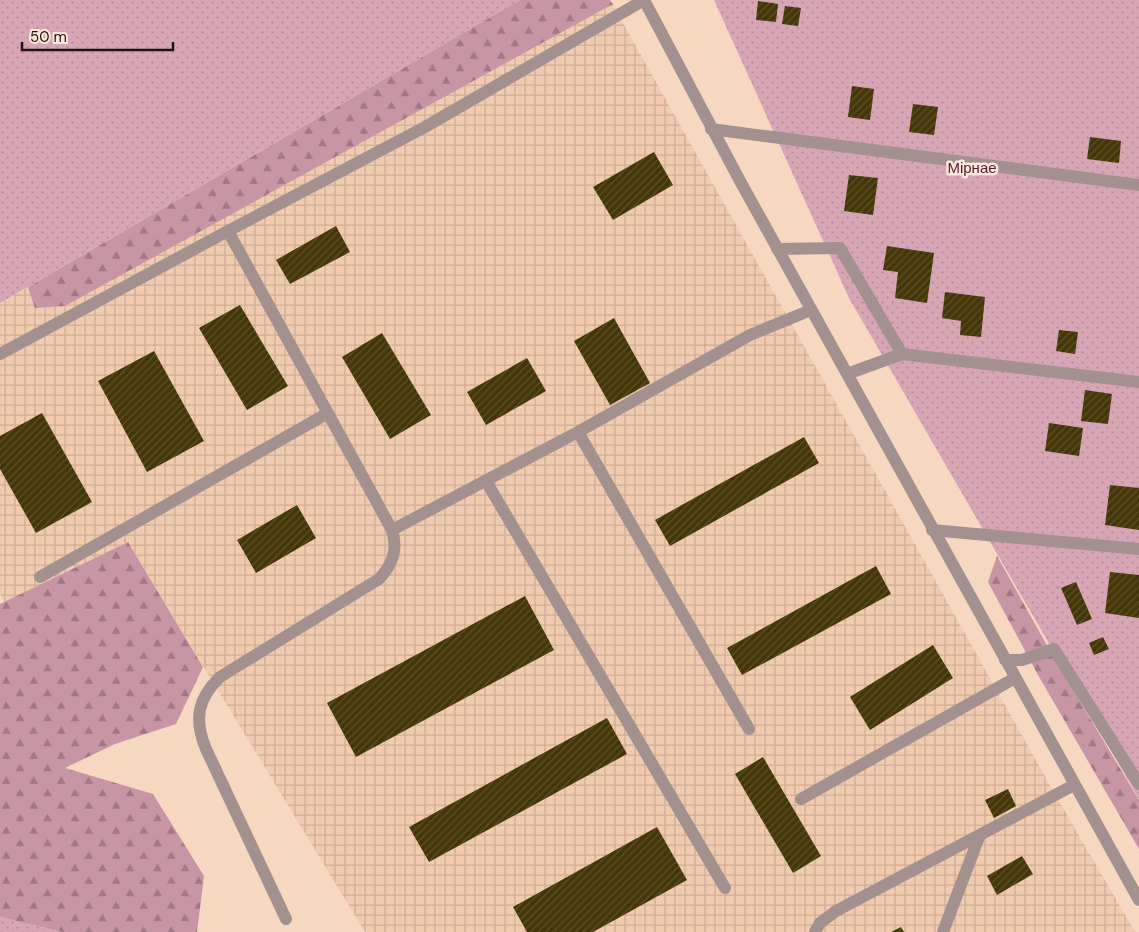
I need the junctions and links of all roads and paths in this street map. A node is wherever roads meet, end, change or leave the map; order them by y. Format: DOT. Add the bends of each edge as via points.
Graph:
graph roads {
  1 [pos="644,0"];
  2 [pos="711,128"];
  3 [pos="1139,185"];
  4 [pos="228,231"];
  5 [pos="777,249"];
  6 [pos="811,310"];
  7 [pos="0,354"];
  8 [pos="902,354"];
  9 [pos="847,374"];
  10 [pos="1139,382"];
  11 [pos="328,413"];
  12 [pos="578,432"];
  13 [pos="486,480"];
  14 [pos="392,530"];
  15 [pos="932,530"];
  16 [pos="1139,549"];
  17 [pos="40,577"];
  18 [pos="1005,660"];
  19 [pos="1015,678"];
  20 [pos="749,728"];
  21 [pos="1139,784"];
  22 [pos="1074,785"];
  23 [pos="801,799"];
  24 [pos="979,836"];
  25 [pos="725,888"];
  26 [pos="1139,900"];
  27 [pos="286,919"];
  28 [pos="816,932"];
  29 [pos="943,932"];
  1 -- 2 [label="street"];
  1 -- 4 [label="street" via="425,127"];
  2 -- 3 [label="street"];
  2 -- 5 [label="street"];
  4 -- 7 [label="street"];
  4 -- 11 [label="street"];
  5 -- 6 [label="street"];
  5 -- 8 [label="street" via="840,248"];
  6 -- 9 [label="street"];
  6 -- 12 [label="street" via="750,335"];
  8 -- 9 [label="street"];
  8 -- 10 [label="street"];
  9 -- 15 [label="street"];
  11 -- 14 [label="street"];
  11 -- 17 [label="street"];
  12 -- 13 [label="street"];
  12 -- 20 [label="street"];
  13 -- 14 [label="street"];
  13 -- 25 [label="street"];
  14 -- 27 [label="street" via="396,547 394,556 379,579 220,677 204,697 200,710 198,723 206,749"];
  15 -- 16 [label="street"];
  15 -- 18 [label="street"];
  18 -- 19 [label="street"];
  18 -- 21 [label="street" via="1022,660 1054,649"];
  19 -- 22 [label="street"];
  19 -- 23 [label="street"];
  22 -- 24 [label="street"];
  22 -- 26 [label="street"];
  24 -- 28 [label="street" via="836,911 820,923"];
  24 -- 29 [label="street"];
}
